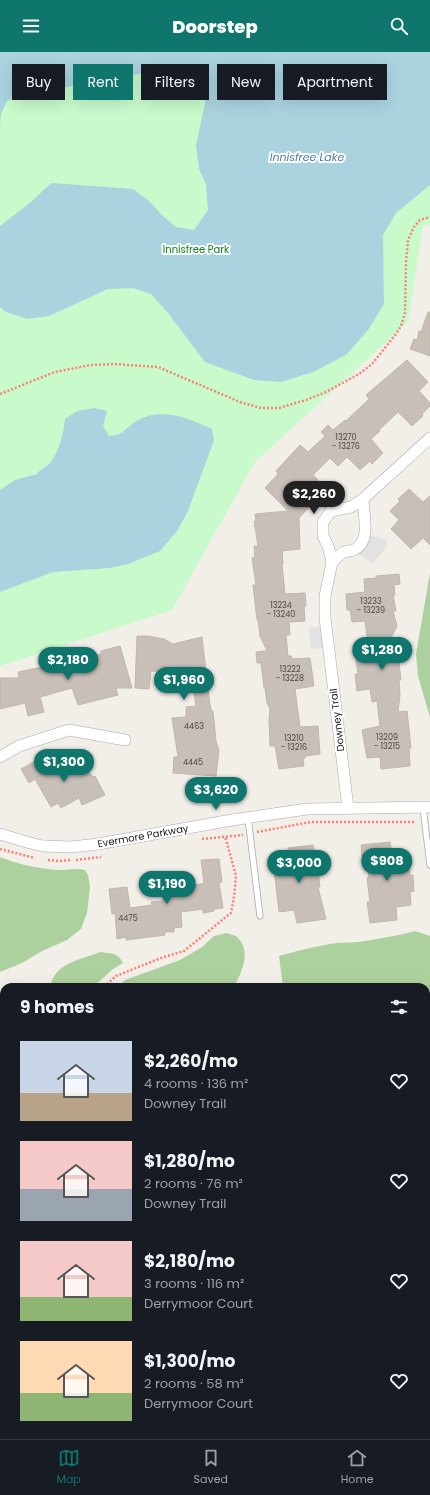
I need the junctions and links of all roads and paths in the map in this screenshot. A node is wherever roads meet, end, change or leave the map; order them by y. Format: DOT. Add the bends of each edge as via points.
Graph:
graph roads {
  1 [pos="430,217"];
  2 [pos="0,394"];
  3 [pos="430,438"];
  4 [pos="363,499"];
  5 [pos="332,562"];
  6 [pos="125,740"];
  7 [pos="0,757"];
  8 [pos="426,807"];
  9 [pos="348,808"];
  10 [pos="248,818"];
  11 [pos="425,822"];
  12 [pos="0,834"];
  13 [pos="250,834"];
  14 [pos="225,836"];
  15 [pos="195,840"];
  16 [pos="0,849"];
  17 [pos="104,857"];
  18 [pos="37,858"];
  19 [pos="44,859"];
  20 [pos="430,865"];
  21 [pos="260,916"];
  22 [pos="108,983"];
  1 -- 2 [label="path" via="420,220 408,240 405,313 401,326 372,364 326,392 279,408 261,408 240,402 158,367 91,364 61,371"];
  3 -- 4 [label="street, Downey Trail"];
  4 -- 5 [label="street" via="366,528 364,540 355,549 343,552"];
  4 -- 5 [label="street, Downey Trail" via="351,507 331,511 323,522 323,536"];
  5 -- 9 [label="street, Downey Trail" via="325,596 325,618"];
  6 -- 7 [label="street" via="69,730 19,746"];
  8 -- 9 [label="street, Evermore Parkway"];
  8 -- 11 [label="lane"];
  9 -- 10 [label="street, Evermore Parkway" via="307,809"];
  10 -- 12 [label="street, Evermore Parkway" via="71,847 30,843"];
  10 -- 13 [label="lane"];
  11 -- 13 [label="path" via="311,822"];
  11 -- 20 [label="lane"];
  13 -- 14 [label="path"];
  13 -- 21 [label="lane"];
  14 -- 15 [label="path"];
  14 -- 22 [label="path" via="236,876 231,913 184,951 116,976"];
  16 -- 18 [label="path"];
  17 -- 19 [label="path" via="59,861"];
}
